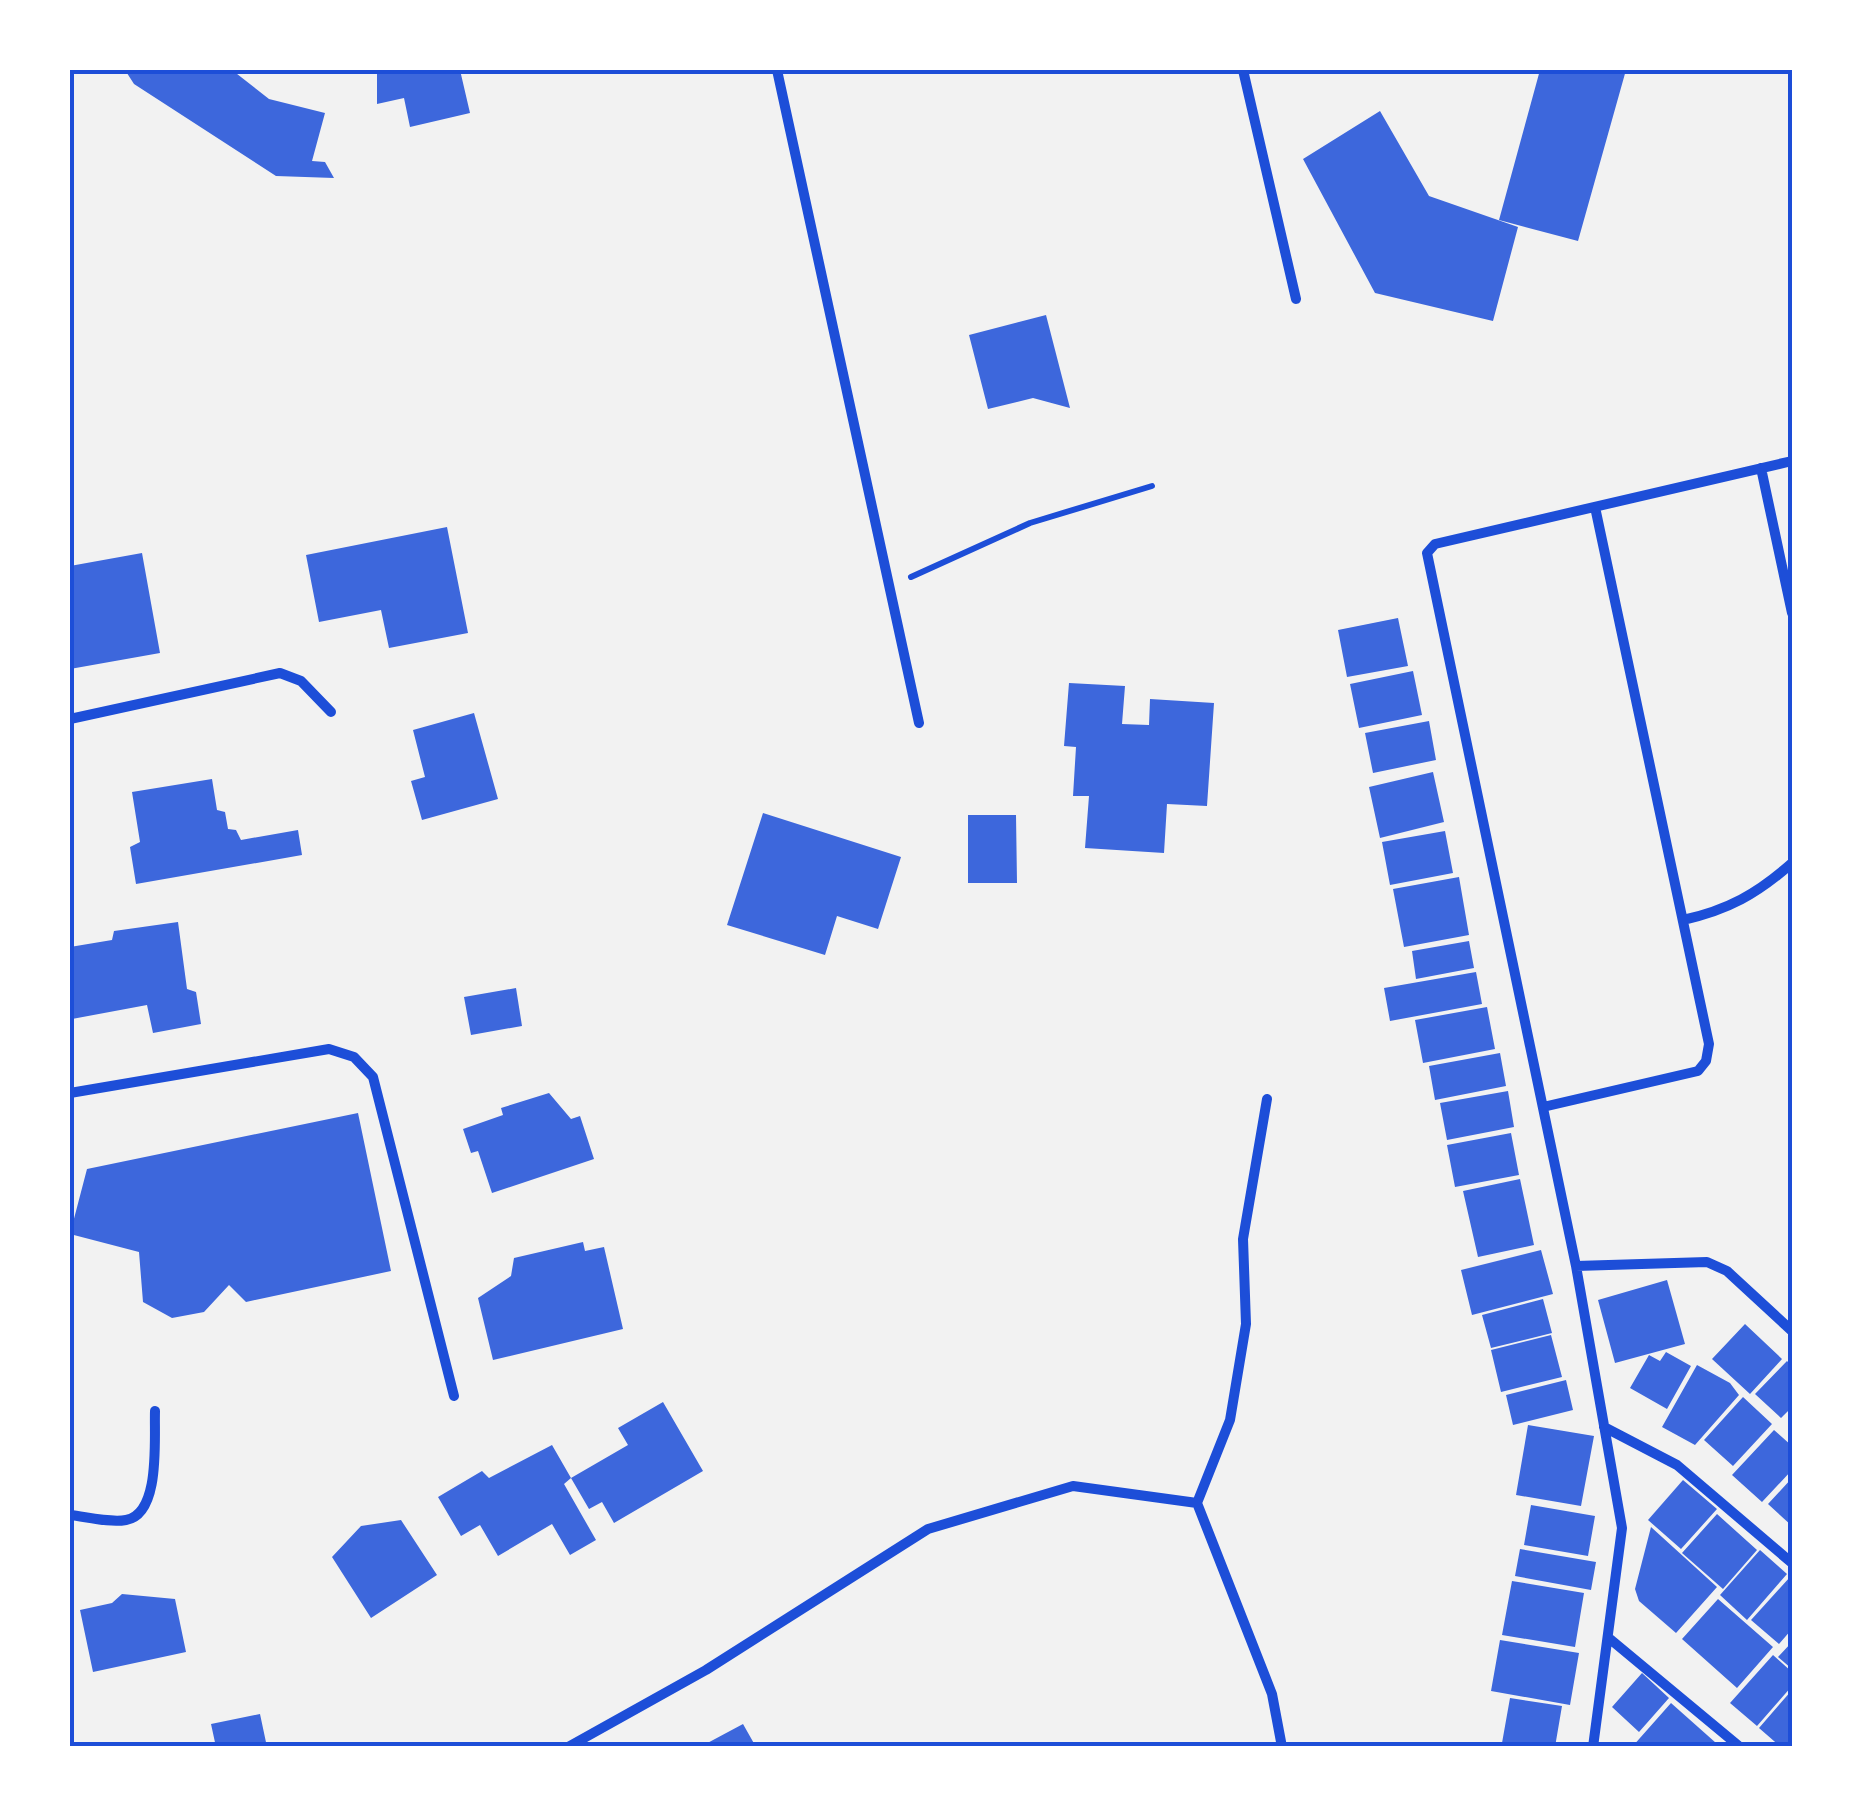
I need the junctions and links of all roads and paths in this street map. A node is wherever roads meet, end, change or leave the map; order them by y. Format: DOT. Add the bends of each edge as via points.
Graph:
graph roads {
  1 [pos="776,70"];
  2 [pos="1243,70"];
  3 [pos="1296,299"];
  4 [pos="1792,461"];
  5 [pos="1762,468"];
  6 [pos="1152,486"];
  7 [pos="1595,507"];
  8 [pos="890,586"];
  9 [pos="1792,613"];
  10 [pos="331,712"];
  11 [pos="70,719"];
  12 [pos="919,723"];
  13 [pos="1792,863"];
  14 [pos="1682,920"];
  15 [pos="70,1093"];
  16 [pos="1267,1099"];
  17 [pos="1543,1107"];
  18 [pos="1576,1266"];
  19 [pos="1792,1331"];
  20 [pos="454,1396"];
  21 [pos="155,1411"];
  22 [pos="1604,1426"];
  23 [pos="1197,1504"];
  24 [pos="70,1515"];
  25 [pos="1792,1563"];
  26 [pos="1610,1639"];
  27 [pos="575,1745"];
  28 [pos="1282,1747"];
  29 [pos="1594,1747"];
  30 [pos="1740,1747"];
  1 -- 8 [label="street"];
  2 -- 3 [label="street"];
  4 -- 5 [label="street"];
  5 -- 7 [label="street"];
  5 -- 9 [label="street"];
  6 -- 8 [label="path" via="1030,522"];
  7 -- 14 [label="street"];
  7 -- 17 [label="street" via="1435,544 1427,553"];
  8 -- 12 [label="street"];
  10 -- 11 [label="street" via="301,681 280,673"];
  13 -- 14 [label="street" via="1726,911"];
  14 -- 17 [label="street" via="1709,1044 1706,1062 1698,1071"];
  15 -- 20 [label="street" via="329,1049 354,1057 372,1078"];
  16 -- 23 [label="street" via="1242,1239 1246,1324 1230,1420"];
  17 -- 18 [label="street"];
  18 -- 19 [label="street" via="1707,1262 1728,1271"];
  18 -- 22 [label="street"];
  21 -- 24 [label="street" via="150,1499 141,1515 125,1521"];
  22 -- 25 [label="street" via="1677,1465"];
  22 -- 26 [label="street" via="1622,1528"];
  23 -- 27 [label="street" via="1073,1486 928,1529"];
  23 -- 28 [label="street" via="1272,1694"];
  26 -- 29 [label="street"];
  26 -- 30 [label="street"];
}
